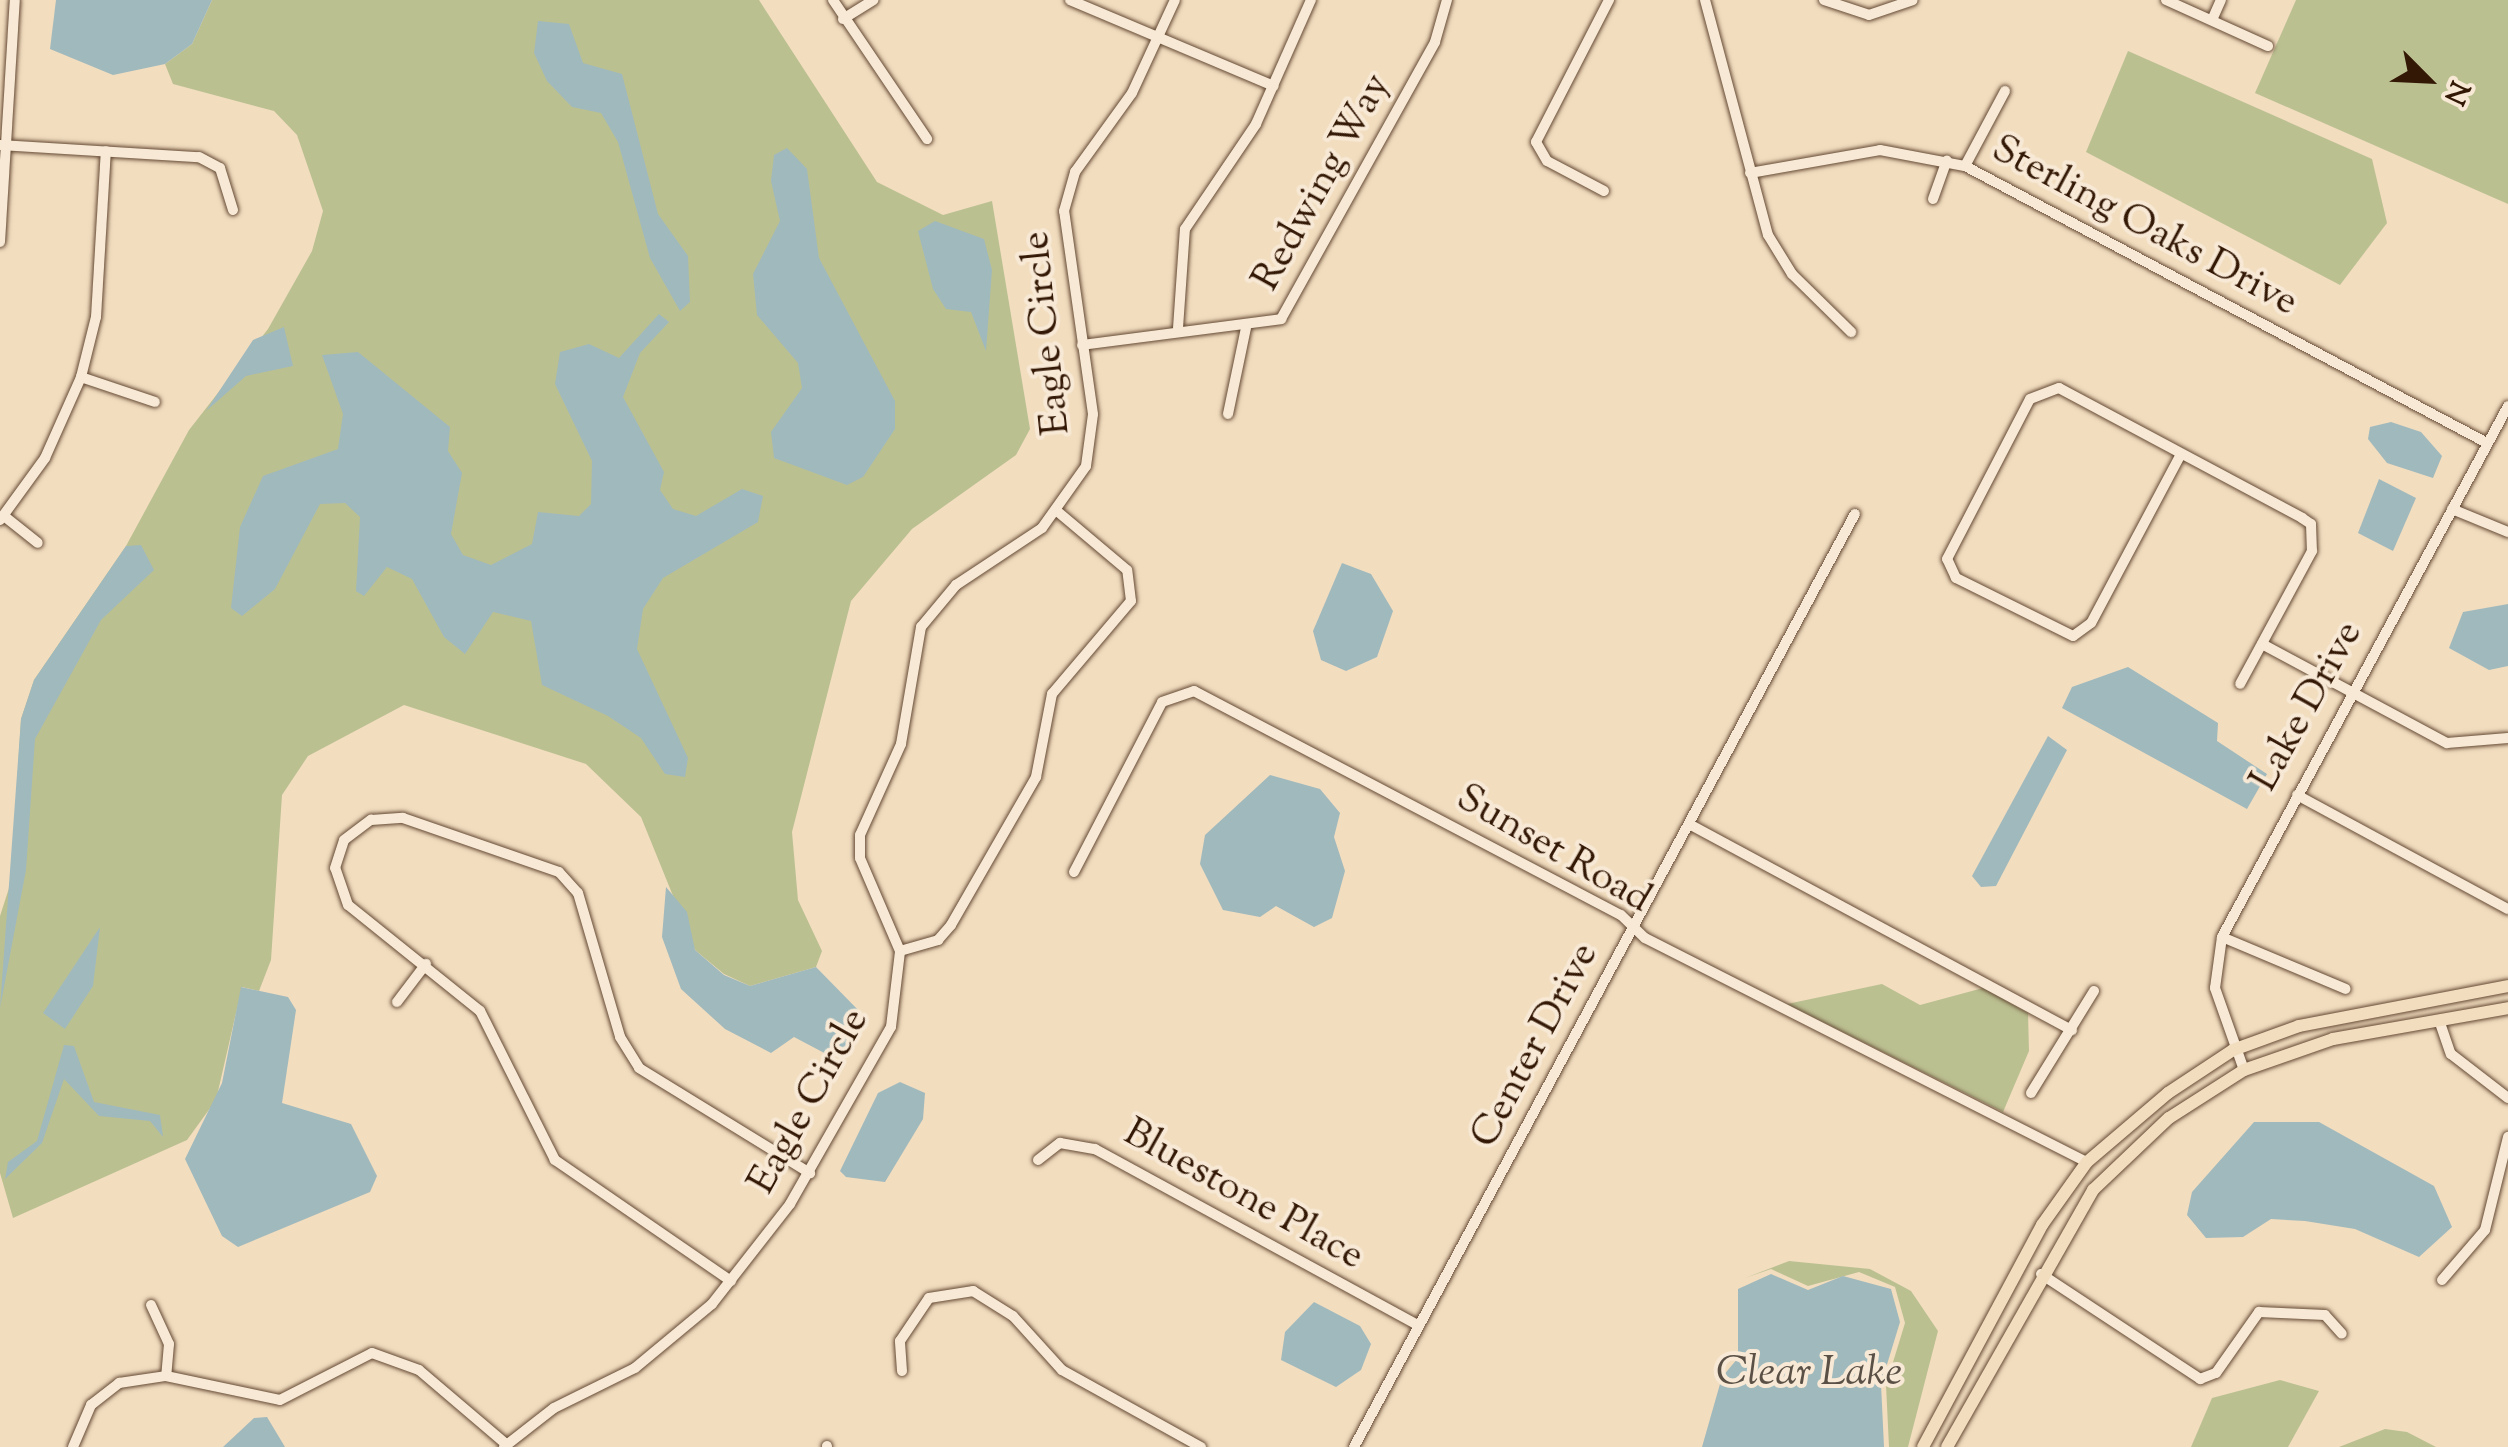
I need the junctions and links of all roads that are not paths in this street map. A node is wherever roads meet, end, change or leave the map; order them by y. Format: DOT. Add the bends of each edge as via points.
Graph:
graph roads {
  1 [pos="15,0"];
  2 [pos="832,0"];
  3 [pos="872,0"];
  4 [pos="1070,0"];
  5 [pos="1175,0"];
  6 [pos="1311,0"];
  7 [pos="1447,0"];
  8 [pos="1608,0"];
  9 [pos="1726,0"];
  10 [pos="1824,0"];
  11 [pos="1913,0"];
  12 [pos="2166,0"];
  13 [pos="2221,0"];
  14 [pos="1708,4"];
  15 [pos="843,19"];
  16 [pos="2212,20"];
  17 [pos="1158,39"];
  18 [pos="2268,46"];
  19 [pos="1274,86"];
  20 [pos="2006,91"];
  21 [pos="928,139"];
  22 [pos="3,145"];
  23 [pos="106,151"];
  24 [pos="1947,160"];
  25 [pos="1965,166"];
  26 [pos="1750,173"];
  27 [pos="1604,191"];
  28 [pos="1933,199"];
  29 [pos="234,210"];
  30 [pos="0,242"];
  31 [pos="1178,328"];
  32 [pos="1246,328"];
  33 [pos="1851,332"];
  34 [pos="1082,345"];
  35 [pos="81,377"];
  36 [pos="154,402"];
  37 [pos="2508,406"];
  38 [pos="1228,414"];
  39 [pos="2488,443"];
  40 [pos="2182,454"];
  41 [pos="2452,509"];
  42 [pos="1057,511"];
  43 [pos="1855,514"];
  44 [pos="2,518"];
  45 [pos="2508,532"];
  46 [pos="38,543"];
  47 [pos="2262,644"];
  48 [pos="2240,684"];
  49 [pos="2353,693"];
  50 [pos="2508,738"];
  51 [pos="2297,796"];
  52 [pos="1689,824"];
  53 [pos="1074,872"];
  54 [pos="2508,909"];
  55 [pos="1634,928"];
  56 [pos="2222,937"];
  57 [pos="900,951"];
  58 [pos="426,964"];
  59 [pos="2508,986"];
  60 [pos="2346,989"];
  61 [pos="2094,991"];
  62 [pos="397,1002"];
  63 [pos="2508,1008"];
  64 [pos="2439,1020"];
  65 [pos="2072,1030"];
  66 [pos="2233,1050"];
  67 [pos="2244,1070"];
  68 [pos="2032,1093"];
  69 [pos="2508,1098"];
  70 [pos="2508,1137"];
  71 [pos="1038,1160"];
  72 [pos="2087,1162"];
  73 [pos="810,1173"];
  74 [pos="2040,1274"];
  75 [pos="2442,1280"];
  76 [pos="731,1281"];
  77 [pos="151,1304"];
  78 [pos="1419,1326"];
  79 [pos="2342,1334"];
  80 [pos="902,1371"];
  81 [pos="166,1376"];
  82 [pos="505,1445"];
  83 [pos="73,1447"];
  84 [pos="1200,1447"];
  85 [pos="1354,1447"];
  86 [pos="1923,1447"];
  87 [pos="1947,1447"];
  1 -- 22 [label="street"];
  2 -- 15 [label="street"];
  3 -- 15 [label="street"];
  4 -- 17 [label="street"];
  5 -- 17 [label="street, Eagle Circle"];
  6 -- 19 [label="street"];
  7 -- 32 [label="street, Redwing Way" via="1435,42 1291,308"];
  8 -- 27 [label="street" via="1536,142 1547,161"];
  9 -- 14 [label="street"];
  10 -- 11 [label="street" via="1869,15"];
  12 -- 16 [label="street"];
  13 -- 16 [label="street"];
  14 -- 26 [label="street"];
  15 -- 21 [label="street"];
  16 -- 18 [label="street"];
  17 -- 19 [label="street"];
  17 -- 34 [label="street, Eagle Circle" via="1069,189 1066,245"];
  19 -- 31 [label="street" via="1185,229"];
  20 -- 25 [label="street"];
  22 -- 23 [label="street"];
  22 -- 30 [label="street"];
  23 -- 29 [label="street" via="210,161"];
  23 -- 35 [label="street" via="96,318"];
  24 -- 25 [label="street, Sterling Oaks Drive"];
  24 -- 26 [label="street, Sterling Oaks Drive" via="1880,150"];
  24 -- 28 [label="street"];
  25 -- 39 [label="street, Sterling Oaks Drive"];
  26 -- 33 [label="street" via="1778,253"];
  31 -- 32 [label="street, Redwing Way"];
  31 -- 34 [label="street, Redwing Way"];
  32 -- 38 [label="street"];
  34 -- 42 [label="street, Eagle Circle" via="1094,433"];
  35 -- 36 [label="street"];
  35 -- 44 [label="street" via="44,458"];
  37 -- 39 [label="street, Lake Drive"];
  39 -- 41 [label="street, Lake Drive"];
  40 -- 40 [label="street" via="2082,632 2063,634 1950,568 1950,545 2039,390 2058,388"];
  40 -- 47 [label="street" via="2315,532"];
  41 -- 45 [label="street"];
  41 -- 49 [label="street, Lake Drive"];
  42 -- 57 [label="street, Eagle Circle" via="942,596 912,648 901,744 858,848"];
  42 -- 57 [label="street" via="1115,556 1131,600 1052,694 1036,777 951,925 938,940"];
  43 -- 52 [label="street, Center Drive"];
  44 -- 46 [label="street"];
  47 -- 48 [label="street"];
  47 -- 49 [label="street"];
  49 -- 50 [label="street" via="2460,748"];
  49 -- 51 [label="street, Lake Drive"];
  51 -- 54 [label="street"];
  51 -- 56 [label="street, Lake Drive"];
  52 -- 55 [label="street, Center Drive"];
  52 -- 65 [label="street"];
  53 -- 55 [label="street, Sunset Road" via="1162,702 1194,691"];
  55 -- 72 [label="street, Sunset Road"];
  55 -- 78 [label="street, Center Drive"];
  56 -- 60 [label="street"];
  56 -- 66 [label="street, Lake Drive" via="2214,988"];
  57 -- 73 [label="street, Eagle Circle" via="890,1027"];
  58 -- 62 [label="street"];
  58 -- 73 [label="street" via="337,886 337,851 360,825 382,817 435,823 559,872 578,894 620,1037 639,1068"];
  58 -- 76 [label="street" via="480,1011 555,1160"];
  59 -- 66 [label="main road" via="2334,1017"];
  61 -- 65 [label="street"];
  63 -- 64 [label="main road"];
  64 -- 67 [label="main road" via="2333,1038"];
  64 -- 69 [label="street" via="2451,1054"];
  65 -- 68 [label="street"];
  66 -- 67 [label="street, Lake Drive"];
  66 -- 72 [label="main road"];
  67 -- 74 [label="main road" via="2127,1155"];
  70 -- 75 [label="street" via="2485,1230"];
  71 -- 78 [label="street, Bluestone Place" via="1060,1143 1094,1149"];
  72 -- 86 [label="main road" via="2042,1224"];
  73 -- 76 [label="street, Eagle Circle"];
  74 -- 79 [label="street" via="2200,1379 2216,1373 2259,1312 2325,1315"];
  74 -- 87 [label="main road"];
  76 -- 82 [label="street, Eagle Circle" via="666,1347"];
  77 -- 81 [label="street" via="170,1344"];
  78 -- 85 [label="street, Center Drive"];
  80 -- 84 [label="street" via="900,1340 929,1298 972,1291 1013,1316 1062,1370"];
  81 -- 82 [label="street" via="280,1400 353,1357 388,1356 418,1370"];
  81 -- 83 [label="street" via="102,1393"];
}
